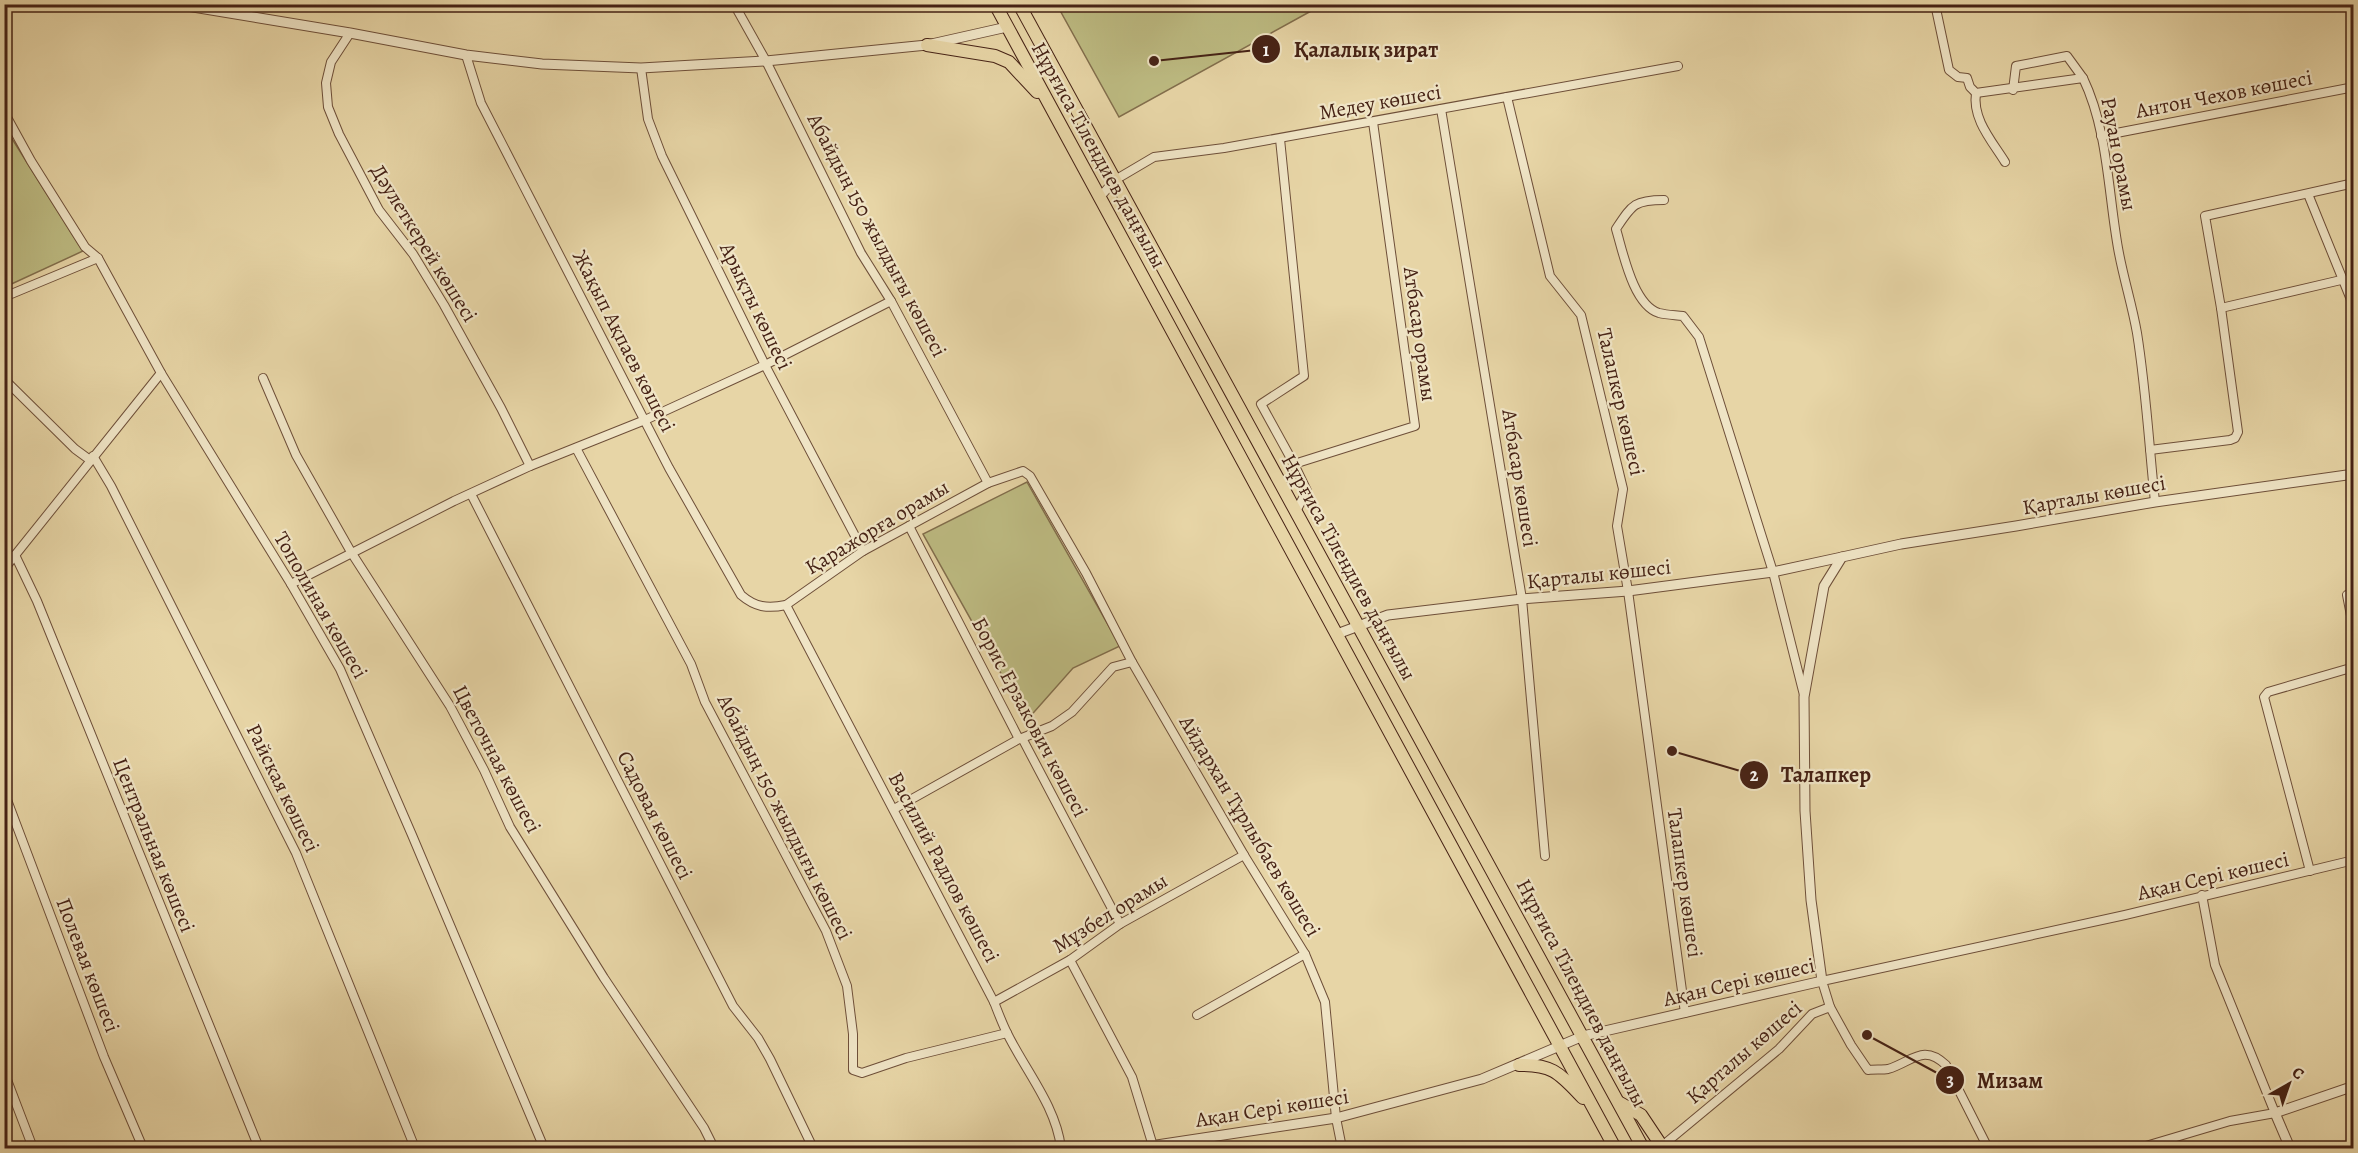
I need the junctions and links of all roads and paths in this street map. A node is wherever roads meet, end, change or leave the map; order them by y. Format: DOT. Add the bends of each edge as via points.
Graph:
graph roads {
  1 [pos="176,4"];
  2 [pos="734,4"];
  3 [pos="994,4"];
  4 [pos="1019,4"];
  5 [pos="1935,4"];
  6 [pos="1007,27"];
  7 [pos="350,33"];
  8 [pos="927,45"];
  9 [pos="466,55"];
  10 [pos="766,61"];
  11 [pos="1678,66"];
  12 [pos="641,68"];
  13 [pos="2083,78"];
  14 [pos="2354,87"];
  15 [pos="2013,90"];
  16 [pos="1976,93"];
  17 [pos="1507,97"];
  18 [pos="1050,105"];
  19 [pos="1441,109"];
  20 [pos="4,112"];
  21 [pos="1373,122"];
  22 [pos="2101,136"];
  23 [pos="1280,139"];
  24 [pos="2005,162"];
  25 [pos="1115,180"];
  26 [pos="2354,183"];
  27 [pos="2308,194"];
  28 [pos="1100,197"];
  29 [pos="1664,200"];
  30 [pos="98,258"];
  31 [pos="2341,280"];
  32 [pos="4,297"];
  33 [pos="891,301"];
  34 [pos="2354,307"];
  35 [pos="2221,308"];
  36 [pos="765,365"];
  37 [pos="161,373"];
  38 [pos="263,378"];
  39 [pos="4,379"];
  40 [pos="645,420"];
  41 [pos="576,448"];
  42 [pos="2150,450"];
  43 [pos="92,458"];
  44 [pos="1294,464"];
  45 [pos="531,466"];
  46 [pos="2354,474"];
  47 [pos="988,483"];
  48 [pos="471,494"];
  49 [pos="2155,501"];
  50 [pos="1296,510"];
  51 [pos="909,526"];
  52 [pos="864,551"];
  53 [pos="351,552"];
  54 [pos="1842,557"];
  55 [pos="9,560"];
  56 [pos="1773,572"];
  57 [pos="291,584"];
  58 [pos="1628,591"];
  59 [pos="2347,595"];
  60 [pos="1522,599"];
  61 [pos="786,605"];
  62 [pos="1359,625"];
  63 [pos="2354,630"];
  64 [pos="1337,634"];
  65 [pos="1132,662"];
  66 [pos="2354,668"];
  67 [pos="1804,697"];
  68 [pos="1021,739"];
  69 [pos="4,792"];
  70 [pos="894,809"];
  71 [pos="1244,855"];
  72 [pos="1545,856"];
  73 [pos="2354,860"];
  74 [pos="2310,871"];
  75 [pos="2202,896"];
  76 [pos="1120,924"];
  77 [pos="1305,954"];
  78 [pos="1070,960"];
  79 [pos="1822,981"];
  80 [pos="994,1002"];
  81 [pos="1830,1007"];
  82 [pos="1685,1014"];
  83 [pos="1197,1015"];
  84 [pos="1007,1033"];
  85 [pos="1583,1036"];
  86 [pos="1560,1045"];
  87 [pos="1519,1065"];
  88 [pos="4,1072"];
  89 [pos="2354,1086"];
  90 [pos="1619,1102"];
  91 [pos="1595,1110"];
  92 [pos="2275,1113"];
  93 [pos="1336,1118"];
  94 [pos="1200,1144"];
  95 [pos="1153,1146"];
  96 [pos="1663,1147"];
  97 [pos="33,1149"];
  98 [pos="142,1149"];
  99 [pos="259,1149"];
  100 [pos="415,1149"];
  101 [pos="544,1149"];
  102 [pos="714,1149"];
  103 [pos="813,1149"];
  104 [pos="1061,1149"];
  105 [pos="1137,1149"];
  106 [pos="1342,1149"];
  107 [pos="1615,1149"];
  108 [pos="1643,1149"];
  109 [pos="1988,1149"];
  110 [pos="2139,1149"];
  111 [pos="2290,1149"];
  1 -- 7 [label="street"];
  2 -- 10 [label="street, Абайдың 150 жылдығы көшесі"];
  3 -- 6 [label="main road, Нұрғиса Тілендиев даңғылы"];
  4 -- 25 [label="main road, Нұрғиса Тілендиев даңғылы"];
  5 -- 16 [label="street" via="1949,70 1967,78"];
  6 -- 8 [label="street"];
  6 -- 18 [label="main road, Нұрғиса Тілендиев даңғылы"];
  7 -- 9 [label="street"];
  7 -- 45 [label="street, Дәулеткерей көшесі" via="331,62 326,83 328,107 339,134 379,210 413,254 444,305"];
  8 -- 10 [label="street"];
  8 -- 18 [label="main road" via="979,52 1009,62"];
  9 -- 12 [label="street" via="542,64"];
  9 -- 40 [label="street, Жақып Ақпаев көшесі" via="481,103"];
  10 -- 12 [label="street"];
  10 -- 33 [label="street, Абайдың 150 жылдығы көшесі" via="861,253"];
  11 -- 17 [label="street, Медеу көшесі"];
  12 -- 36 [label="street, Арықты көшесі" via="648,119 662,156"];
  13 -- 15 [label="street, Рауан орамы"];
  13 -- 15 [label="street" via="2067,56 2016,66"];
  13 -- 22 [label="street, Рауан орамы"];
  14 -- 22 [label="street, Антон Чехов көшесі"];
  15 -- 16 [label="street, Рауан орамы"];
  16 -- 24 [label="street" via="1977,115"];
  17 -- 19 [label="street, Медеу көшесі"];
  17 -- 58 [label="street, Талапкер көшесі" via="1550,276 1581,315 1584,327 1623,489 1617,526"];
  18 -- 28 [label="main road, Нұрғиса Тілендиев даңғылы"];
  19 -- 21 [label="street, Медеу көшесі"];
  19 -- 60 [label="street, Атбасар көшесі"];
  20 -- 30 [label="street, Тополиная көшесі" via="85,247"];
  21 -- 23 [label="street, Медеу көшесі"];
  21 -- 44 [label="street, Атбасар орамы" via="1415,426"];
  22 -- 42 [label="street, Рауан орамы" via="2118,251 2145,388"];
  23 -- 25 [label="street, Медеу көшесі" via="1154,157"];
  23 -- 44 [label="street" via="1304,376 1261,404"];
  25 -- 28 [label="street, Медеу көшесі"];
  25 -- 50 [label="main road, Нұрғиса Тілендиев даңғылы"];
  26 -- 27 [label="street"];
  27 -- 31 [label="street"];
  27 -- 35 [label="street" via="2205,216"];
  28 -- 64 [label="main road, Нұрғиса Тілендиев даңғылы"];
  29 -- 56 [label="street" via="1630,206 1616,228 1626,265 1637,293 1657,313 1683,316 1699,337"];
  30 -- 32 [label="street"];
  30 -- 37 [label="street, Тополиная көшесі"];
  31 -- 34 [label="street"];
  31 -- 35 [label="street"];
  33 -- 36 [label="street"];
  33 -- 47 [label="street, Абайдың 150 жылдығы көшесі"];
  35 -- 42 [label="street" via="2237,436"];
  36 -- 40 [label="street"];
  36 -- 52 [label="street, Арықты көшесі"];
  37 -- 43 [label="street"];
  37 -- 57 [label="street, Тополиная көшесі"];
  38 -- 53 [label="street, Цветочная көшесі" via="296,455"];
  39 -- 43 [label="street, Райская көшесі" via="75,449"];
  40 -- 41 [label="street"];
  40 -- 61 [label="street, Жақып Ақпаев көшесі" via="741,594 761,607"];
  41 -- 45 [label="street"];
  41 -- 84 [label="street, Абайдың 150 жылдығы көшесі" via="692,664 705,702 826,931 847,986 853,1070 862,1073"];
  42 -- 49 [label="street, Рауан орамы"];
  43 -- 55 [label="street"];
  43 -- 100 [label="street, Райская көшесі" via="111,486 296,853"];
  44 -- 50 [label="street" via="1307,491"];
  45 -- 48 [label="street"];
  46 -- 49 [label="street, Қарталы көшесі"];
  47 -- 51 [label="street, Қаражорға орамы"];
  47 -- 65 [label="street, Қаражорға орамы" via="1023,471 1030,476"];
  48 -- 53 [label="street"];
  48 -- 103 [label="street, Садовая көшесі" via="733,1006 770,1059"];
  49 -- 54 [label="street, Қарталы көшесі"];
  50 -- 62 [label="main road, Нұрғиса Тілендиев даңғылы"];
  51 -- 52 [label="street, Қаражорға орамы"];
  51 -- 68 [label="street, Борис Ерзакович көшесі"];
  52 -- 61 [label="street, Қаражорға орамы"];
  53 -- 57 [label="street"];
  53 -- 102 [label="street, Цветочная көшесі" via="450,706 510,827"];
  54 -- 56 [label="street, Қарталы көшесі"];
  54 -- 67 [label="street, Қарталы көшесі" via="1824,586"];
  55 -- 99 [label="street, Центральная көшесі" via="37,601"];
  56 -- 58 [label="street, Қарталы көшесі"];
  56 -- 67 [label="street"];
  57 -- 101 [label="street, Тополиная көшесі" via="340,669"];
  58 -- 60 [label="street, Қарталы көшесі"];
  58 -- 82 [label="street, Талапкер көшесі"];
  59 -- 63 [label="street"];
  60 -- 62 [label="street, Қарталы көшесі" via="1388,615"];
  60 -- 72 [label="street, Атбасар көшесі"];
  61 -- 70 [label="street, Василий Радлов көшесі"];
  62 -- 64 [label="street, Қарталы көшесі"];
  62 -- 85 [label="main road, Нұрғиса Тілендиев даңғылы"];
  64 -- 86 [label="main road, Нұрғиса Тілендиев даңғылы"];
  65 -- 68 [label="street" via="1113,667 1072,712 1052,726"];
  65 -- 71 [label="street, Айдархан Тұрлыбаев көшесі"];
  66 -- 74 [label="street" via="2268,692 2264,697"];
  67 -- 79 [label="street, Қарталы көшесі" via="1804,812"];
  68 -- 70 [label="street"];
  68 -- 76 [label="street, Борис Ерзакович көшесі"];
  69 -- 98 [label="street, Полевая көшесі"];
  70 -- 80 [label="street, Василий Радлов көшесі"];
  71 -- 76 [label="street, Мұзбел орамы"];
  71 -- 77 [label="street, Айдархан Тұрлыбаев көшесі"];
  73 -- 74 [label="street, Ақан Сері көшесі"];
  74 -- 75 [label="street, Ақан Сері көшесі"];
  75 -- 79 [label="street, Ақан Сері көшесі"];
  75 -- 92 [label="street" via="2215,965"];
  76 -- 78 [label="street, Мұзбел орамы"];
  77 -- 83 [label="street"];
  77 -- 93 [label="street, Айдархан Тұрлыбаев көшесі" via="1326,1002"];
  78 -- 80 [label="street, Мұзбел орамы"];
  78 -- 95 [label="street" via="1132,1077"];
  79 -- 81 [label="street, Қарталы көшесі"];
  79 -- 82 [label="street, Ақан Сері көшесі"];
  80 -- 84 [label="street, Василий Радлов көшесі"];
  81 -- 96 [label="street, Қарталы көшесі" via="1812,1014 1779,1049"];
  81 -- 109 [label="street" via="1868,1070 1886,1069 1921,1054 1938,1058 1951,1073"];
  82 -- 85 [label="street, Ақан Сері көшесі"];
  84 -- 104 [label="street, Василий Радлов көшесі" via="1046,1104"];
  85 -- 86 [label="street, Ақан Сері көшесі"];
  85 -- 90 [label="main road, Нұрғиса Тілендиев даңғылы"];
  86 -- 87 [label="street, Ақан Сері көшесі"];
  86 -- 91 [label="main road, Нұрғиса Тілендиев даңғылы"];
  87 -- 91 [label="main road" via="1540,1065 1557,1073"];
  87 -- 93 [label="street, Ақан Сері көшесі" via="1424,1096"];
  88 -- 97 [label="street"];
  89 -- 92 [label="street"];
  90 -- 96 [label="main road" via="1641,1115"];
  90 -- 108 [label="main road, Нұрғиса Тілендиев даңғылы"];
  91 -- 107 [label="main road, Нұрғиса Тілендиев даңғылы"];
  92 -- 110 [label="street" via="2230,1121"];
  92 -- 111 [label="street"];
  93 -- 94 [label="street, Ақан Сері көшесі"];
  93 -- 106 [label="street, Айдархан Тұрлыбаев көшесі"];
  94 -- 95 [label="street, Ақан Сері көшесі"];
  95 -- 105 [label="street, Ақан Сері көшесі"];
}
